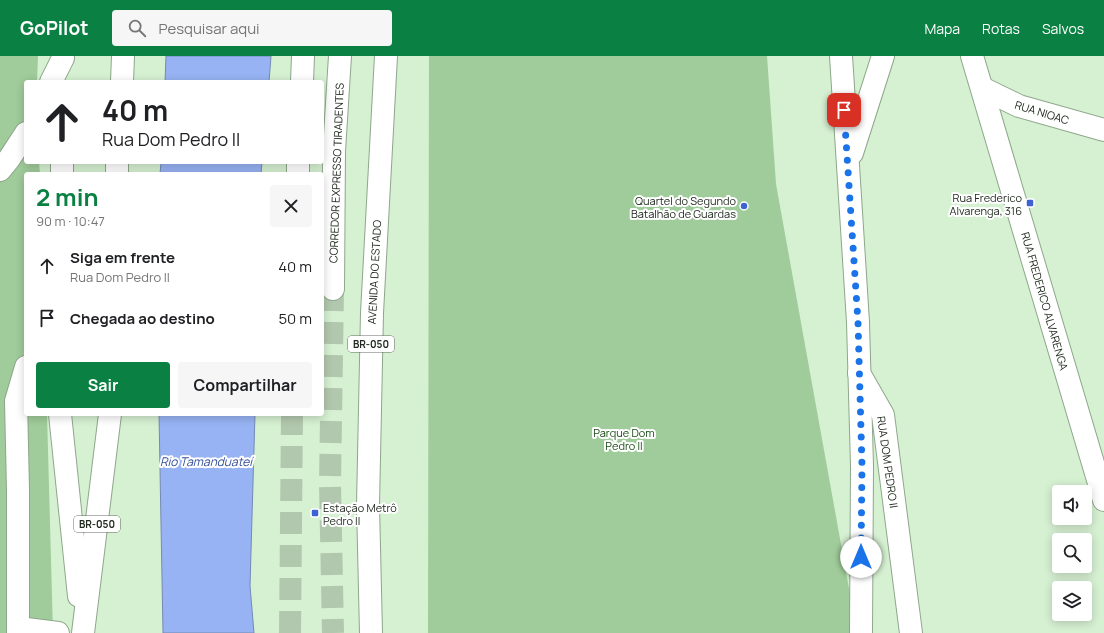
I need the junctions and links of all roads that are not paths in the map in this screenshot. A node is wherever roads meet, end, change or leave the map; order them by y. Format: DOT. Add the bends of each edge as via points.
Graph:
graph roads {
  1 [pos="123,56"];
  2 [pos="302,56"];
  3 [pos="340,56"];
  4 [pos="386,56"];
  5 [pos="841,56"];
  6 [pos="883,56"];
  7 [pos="972,56"];
  8 [pos="63,57"];
  9 [pos="53,80"];
  10 [pos="63,80"];
  11 [pos="122,80"];
  12 [pos="302,80"];
  13 [pos="982,88"];
  14 [pos="1104,130"];
  15 [pos="24,135"];
  16 [pos="848,164"];
  17 [pos="0,170"];
  18 [pos="333,290"];
  19 [pos="859,372"];
  20 [pos="24,374"];
  21 [pos="60,416"];
  22 [pos="110,416"];
  23 [pos="1104,500"];
  24 [pos="18,630"];
  25 [pos="58,633"];
  26 [pos="83,633"];
  27 [pos="371,633"];
  28 [pos="861,633"];
  29 [pos="911,633"];
  1 -- 11 [label="main road"];
  2 -- 12 [label="main road"];
  3 -- 18 [label="main road, CORREDOR EXPRESSO TIRADENTES" via="334,151"];
  4 -- 27 [label="main road, AVENIDA DO ESTADO / BR-050" via="372,320 368,505"];
  5 -- 16 [label="main road, RUA DOM PEDRO II"];
  6 -- 16 [label="main road"];
  7 -- 13 [label="main road, RUA FREDERICO ALVARENGA"];
  8 -- 9 [label="main road"];
  8 -- 10 [label="main road"];
  13 -- 14 [label="main road, RUA NIOAC" via="1019,106"];
  13 -- 23 [label="main road, RUA FREDERICO ALVARENGA"];
  15 -- 17 [label="main road"];
  16 -- 19 [label="main road, RUA DOM PEDRO II"];
  19 -- 28 [label="main road" via="862,466"];
  19 -- 29 [label="main road, RUA DOM PEDRO II" via="883,416"];
  20 -- 24 [label="main road" via="16,402"];
  21 -- 26 [label="main road"];
  22 -- 26 [label="main road, BR-050"];
  24 -- 25 [label="main road"];
}
